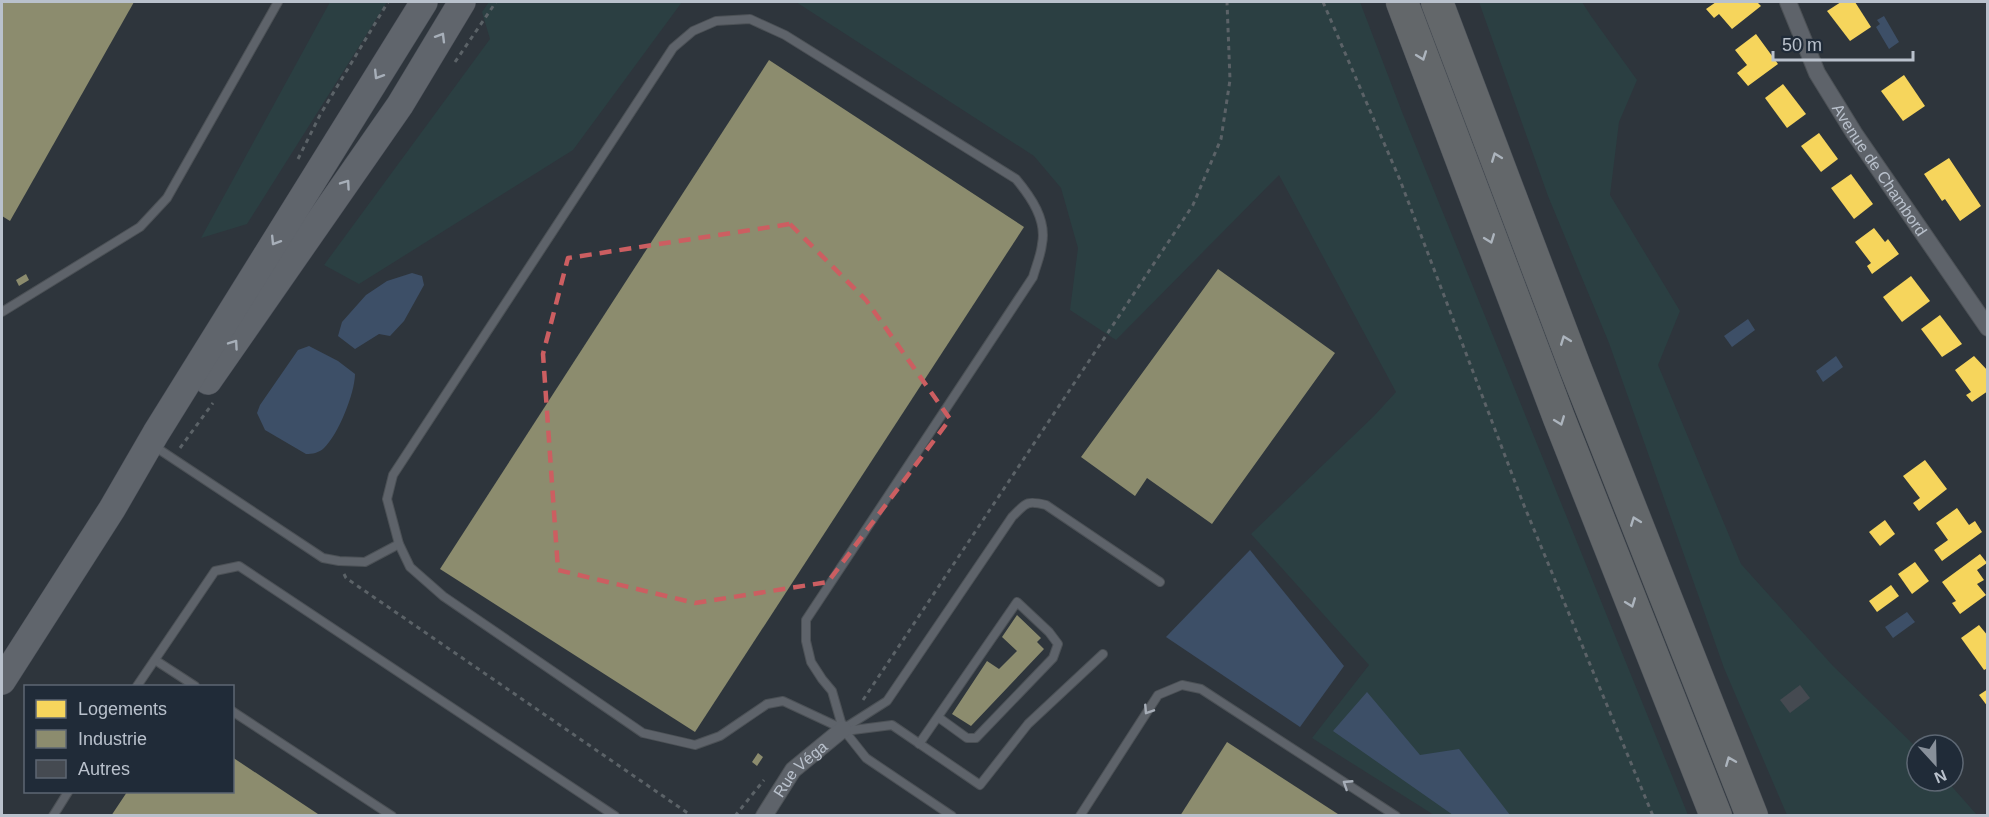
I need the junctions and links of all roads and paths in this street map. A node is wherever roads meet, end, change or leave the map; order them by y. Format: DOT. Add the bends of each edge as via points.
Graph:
graph roads {
  1 [pos="278,2"];
  2 [pos="424,2"];
  3 [pos="462,2"];
  4 [pos="1227,2"];
  5 [pos="1323,2"];
  6 [pos="1402,2"];
  7 [pos="1437,2"];
  8 [pos="1788,2"];
  9 [pos="2,312"];
  10 [pos="1988,328"];
  11 [pos="160,450"];
  12 [pos="112,509"];
  13 [pos="399,544"];
  14 [pos="339,561"];
  15 [pos="1160,582"];
  16 [pos="1103,654"];
  17 [pos="155,660"];
  18 [pos="2,681"];
  19 [pos="138,685"];
  20 [pos="192,685"];
  21 [pos="863,700"];
  22 [pos="234,712"];
  23 [pos="938,717"];
  24 [pos="844,730"];
  25 [pos="919,744"];
  26 [pos="67,793"];
  27 [pos="53,816"];
  28 [pos="392,816"];
  29 [pos="615,816"];
  30 [pos="692,816"];
  31 [pos="764,816"];
  32 [pos="952,816"];
  33 [pos="1080,816"];
  34 [pos="1396,816"];
  35 [pos="1653,816"];
  36 [pos="1716,816"];
  37 [pos="1752,816"];
  1 -- 9 [label="lane" via="167,198 140,227"];
  2 -- 12 [label="main road, one-way"];
  11 -- 3 [label="main road, one-way" via="400,105"];
  4 -- 21 [label="path" via="1230,80 1221,139 1193,206"];
  5 -- 35 [label="path" via="1400,180 1523,502"];
  6 -- 36 [label="highway, one-way" via="1546,384"];
  37 -- 7 [label="highway, one-way"];
  8 -- 10 [label="street, Avenue de Chambord" via="1817,73"];
  11 -- 12 [label="main road"];
  11 -- 14 [label="lane" via="323,558"];
  12 -- 18 [label="main road"];
  13 -- 14 [label="lane" via="365,562"];
  13 -- 24 [label="lane" via="410,567 443,596 643,733 695,745 720,736 777,701"];
  13 -- 24 [label="lane" via="387,499 393,475 672,48 703,26 750,19 785,34 1016,179 1033,200 1040,217 1043,242 1033,277 806,620 812,662 832,691"];
  14 -- 30 [label="path" via="346,578"];
  15 -- 24 [label="lane" via="1046,505 1025,504 1012,517 887,701"];
  16 -- 25 [label="lane" via="1028,724 981,785"];
  17 -- 19 [label="lane"];
  17 -- 20 [label="lane"];
  17 -- 29 [label="lane" via="215,571 239,566"];
  22 -- 28 [label="lane"];
  23 -- 23 [label="lane" via="1017,602 1058,644 1053,658 976,738 967,738"];
  23 -- 25 [label="lane"];
  24 -- 25 [label="lane" via="892,725"];
  24 -- 31 [label="street, Rue Véga" via="793,770"];
  24 -- 32 [label="lane" via="866,759"];
  26 -- 27 [label="lane"];
  34 -- 33 [label="lane, one-way" via="1201,689 1182,685 1158,695"];
}
